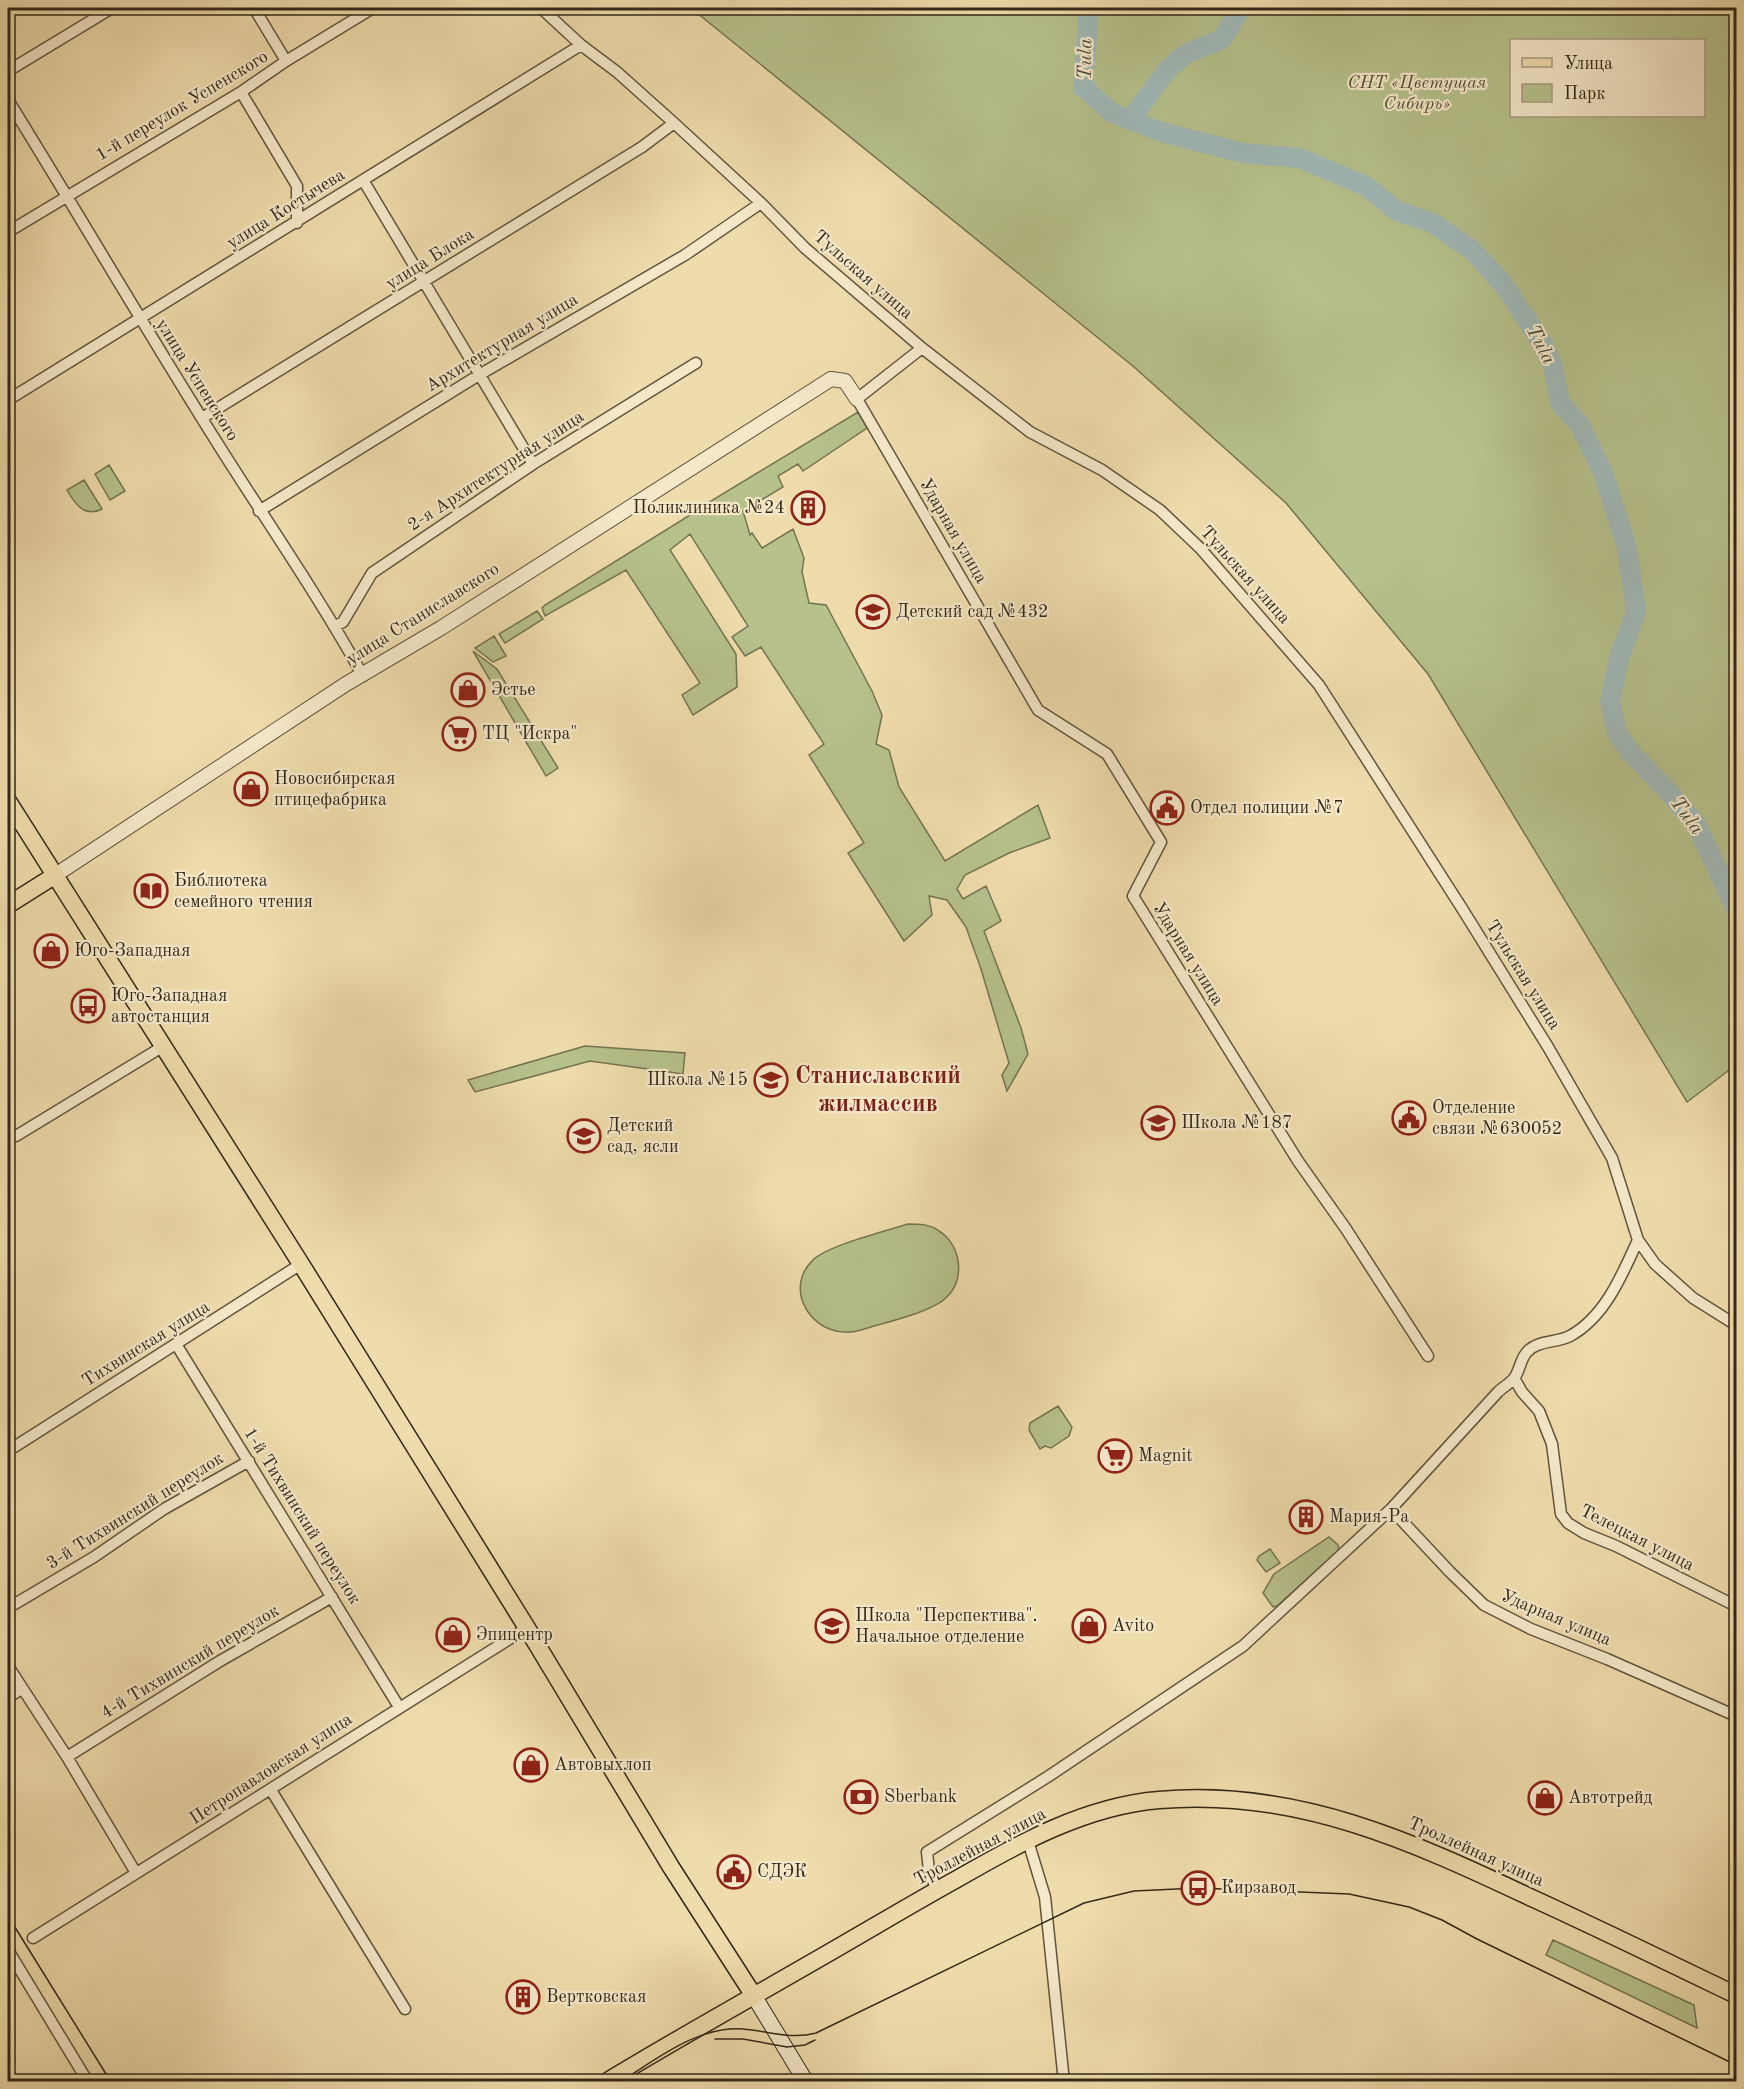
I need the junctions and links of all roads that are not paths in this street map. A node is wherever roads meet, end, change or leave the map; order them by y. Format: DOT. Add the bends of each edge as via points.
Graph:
graph roads {
  1 [pos="112,8"];
  2 [pos="254,8"];
  3 [pos="373,8"];
  4 [pos="541,8"];
  5 [pos="581,45"];
  6 [pos="286,61"];
  7 [pos="8,71"];
  8 [pos="241,93"];
  9 [pos="8,100"];
  10 [pos="674,123"];
  11 [pos="363,180"];
  12 [pos="66,195"];
  13 [pos="761,203"];
  14 [pos="297,223"];
  15 [pos="8,232"];
  16 [pos="424,282"];
  17 [pos="139,318"];
  18 [pos="922,348"];
  19 [pos="696,363"];
  20 [pos="479,375"];
  21 [pos="857,399"];
  22 [pos="8,400"];
  23 [pos="202,418"];
  24 [pos="533,464"];
  25 [pos="260,511"];
  26 [pos="335,626"];
  27 [pos="363,676"];
  28 [pos="8,801"];
  29 [pos="54,876"];
  30 [pos="8,905"];
  31 [pos="162,1047"];
  32 [pos="16,1136"];
  33 [pos="1638,1240"];
  34 [pos="301,1264"];
  35 [pos="1737,1325"];
  36 [pos="176,1344"];
  37 [pos="1428,1356"];
  38 [pos="1514,1378"];
  39 [pos="8,1451"];
  40 [pos="249,1461"];
  41 [pos="1391,1509"];
  42 [pos="332,1597"];
  43 [pos="1737,1606"];
  44 [pos="8,1608"];
  45 [pos="527,1628"];
  46 [pos="8,1666"];
  47 [pos="21,1689"];
  48 [pos="8,1698"];
  49 [pos="399,1707"];
  50 [pos="1737,1716"];
  51 [pos="67,1757"];
  52 [pos="271,1790"];
  53 [pos="1028,1841"];
  54 [pos="136,1873"];
  55 [pos="937,1890"];
  56 [pos="33,1938"];
  57 [pos="9,1956"];
  58 [pos="1737,1995"];
  59 [pos="754,1996"];
  60 [pos="405,2009"];
  61 [pos="88,2082"];
  62 [pos="606,2082"];
  63 [pos="806,2082"];
  64 [pos="1064,2082"];
  1 -- 7 [label="street"];
  2 -- 6 [label="street"];
  3 -- 6 [label="street, 1-й переулок Успенского"];
  4 -- 5 [label="street, Тульская улица"];
  5 -- 10 [label="street, Тульская улица"];
  5 -- 11 [label="street, улица Костычева"];
  6 -- 8 [label="street, 1-й переулок Успенского"];
  8 -- 12 [label="street, 1-й переулок Успенского"];
  8 -- 14 [label="street" via="297,186"];
  9 -- 12 [label="street, улица Успенского"];
  10 -- 13 [label="street, Тульская улица"];
  10 -- 16 [label="street, улица Блока" via="642,147"];
  11 -- 14 [label="street, улица Костычева"];
  11 -- 16 [label="street"];
  12 -- 15 [label="street, 1-й переулок Успенского"];
  12 -- 17 [label="street, улица Успенского"];
  13 -- 18 [label="street, Тульская улица" via="805,248"];
  13 -- 20 [label="street, Архитектурная улица" via="685,255"];
  14 -- 17 [label="street, улица Костычева"];
  16 -- 20 [label="street"];
  16 -- 23 [label="street, улица Блока"];
  17 -- 22 [label="street, улица Костычева"];
  17 -- 23 [label="street, улица Успенского"];
  18 -- 21 [label="street"];
  18 -- 33 [label="street, Тульская улица" via="1030,432 1102,470 1160,510 1200,548 1319,685 1548,1047 1612,1158"];
  19 -- 24 [label="street, 2-я Архитектурная улица"];
  20 -- 24 [label="street"];
  20 -- 25 [label="street, Архитектурная улица"];
  21 -- 27 [label="street, улица Станиславского" via="844,381 831,379"];
  21 -- 37 [label="street, Ударная улица" via="1038,710 1107,754 1161,842 1133,896 1298,1161"];
  23 -- 25 [label="street, улица Успенского"];
  24 -- 26 [label="street, 2-я Архитектурная улица" via="372,573 343,621"];
  25 -- 26 [label="street, улица Успенского"];
  26 -- 27 [label="street, улица Успенского"];
  27 -- 29 [label="street, улица Станиславского" via="218,766"];
  28 -- 29 [label="main road"];
  29 -- 30 [label="main road, улица Станиславского"];
  29 -- 31 [label="main road"];
  31 -- 32 [label="street"];
  31 -- 34 [label="main road"];
  33 -- 35 [label="street, Тульская улица" via="1654,1264 1693,1298"];
  33 -- 38 [label="street" via="1594,1317 1567,1338 1527,1351"];
  34 -- 36 [label="street, Тихвинская улица"];
  34 -- 45 [label="main road"];
  36 -- 39 [label="street, Тихвинская улица"];
  36 -- 40 [label="street, 1-й Тихвинский переулок"];
  38 -- 41 [label="street"];
  38 -- 43 [label="street, Телецкая улица" via="1539,1411 1552,1444 1561,1514 1568,1523"];
  40 -- 42 [label="street, 1-й Тихвинский переулок"];
  40 -- 44 [label="street, 3-й Тихвинский переулок" via="164,1509 94,1557"];
  41 -- 50 [label="street, Ударная улица" via="1484,1605 1531,1629"];
  41 -- 55 [label="street" via="1243,1646 927,1852"];
  42 -- 49 [label="street, 1-й Тихвинский переулок"];
  42 -- 51 [label="street, 4-й Тихвинский переулок" via="211,1666"];
  45 -- 49 [label="street, Петропавловская улица"];
  45 -- 59 [label="main road"];
  46 -- 47 [label="street"];
  47 -- 48 [label="street"];
  47 -- 51 [label="street"];
  49 -- 52 [label="street, Петропавловская улица"];
  51 -- 54 [label="street"];
  52 -- 54 [label="street, Петропавловская улица"];
  52 -- 60 [label="street"];
  53 -- 55 [label="main road, Троллейная улица"];
  53 -- 58 [label="main road, Троллейная улица" via="1072,1821 1156,1800 1273,1803 1381,1831 1504,1884"];
  53 -- 64 [label="street" via="1045,1897"];
  54 -- 56 [label="street, Петропавловская улица"];
  55 -- 59 [label="main road, Троллейная улица"];
  57 -- 61 [label="street"];
  59 -- 62 [label="main road, Троллейная улица"];
  59 -- 63 [label="main road"];
}
